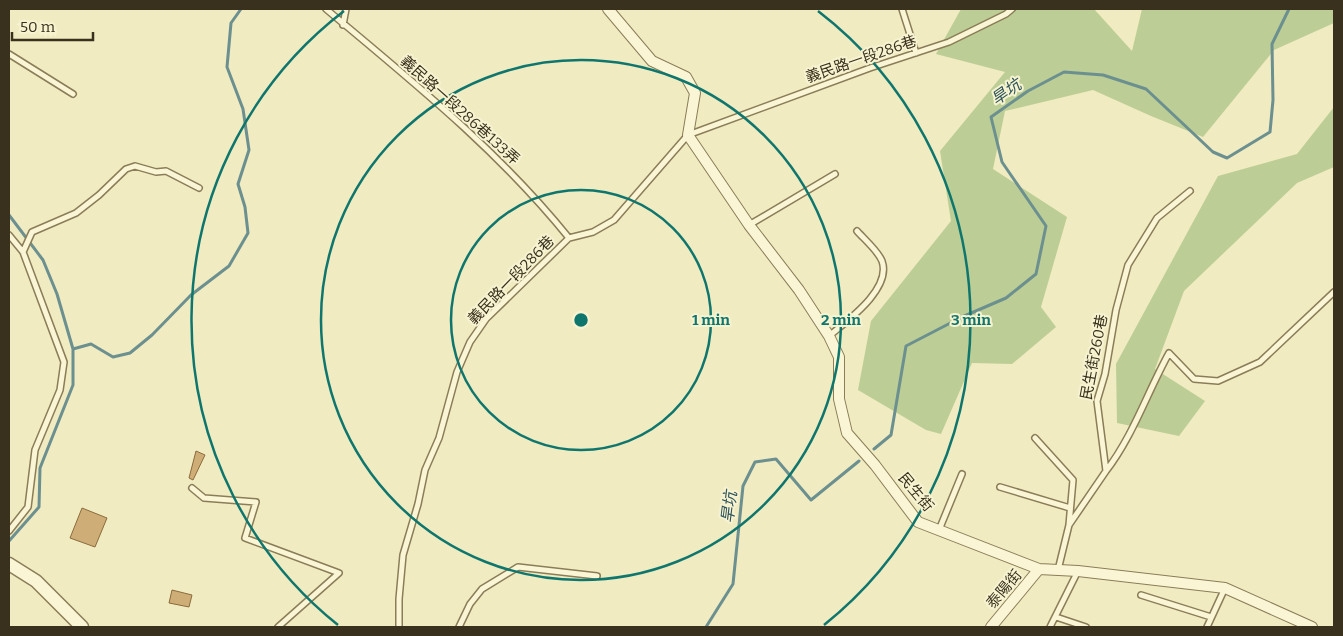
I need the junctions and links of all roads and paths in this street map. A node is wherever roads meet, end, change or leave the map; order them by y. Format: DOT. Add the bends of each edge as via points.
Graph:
graph roads {
  1 [pos="326,9"];
  2 [pos="346,9"];
  3 [pos="608,9"];
  4 [pos="902,9"];
  5 [pos="1012,9"];
  6 [pos="344,25"];
  7 [pos="916,53"];
  8 [pos="9,54"];
  9 [pos="73,94"];
  10 [pos="688,135"];
  11 [pos="835,174"];
  12 [pos="199,188"];
  13 [pos="1190,191"];
  14 [pos="748,225"];
  15 [pos="857,231"];
  16 [pos="9,234"];
  17 [pos="568,238"];
  18 [pos="23,252"];
  19 [pos="1334,292"];
  20 [pos="829,336"];
  21 [pos="1035,438"];
  22 [pos="1106,471"];
  23 [pos="962,474"];
  24 [pos="1000,487"];
  25 [pos="192,488"];
  26 [pos="1070,508"];
  27 [pos="1069,525"];
  28 [pos="939,530"];
  29 [pos="9,531"];
  30 [pos="9,564"];
  31 [pos="1039,569"];
  32 [pos="1058,570"];
  33 [pos="1078,571"];
  34 [pos="597,576"];
  35 [pos="1225,588"];
  36 [pos="1141,595"];
  37 [pos="1056,617"];
  38 [pos="1211,617"];
  39 [pos="82,627"];
  40 [pos="278,627"];
  41 [pos="399,627"];
  42 [pos="459,627"];
  43 [pos="991,627"];
  44 [pos="1050,627"];
  45 [pos="1086,627"];
  46 [pos="1206,627"];
  47 [pos="1312,627"];
  1 -- 6 [label="lane, 義民路一段286巷133弄"];
  2 -- 6 [label="lane"];
  3 -- 10 [label="street" via="652,61 686,77 695,93"];
  4 -- 7 [label="lane"];
  5 -- 7 [label="lane, 義民路一段286巷" via="949,42"];
  6 -- 17 [label="lane, 義民路一段286巷133弄" via="474,134 534,195"];
  7 -- 10 [label="lane, 義民路一段286巷"];
  8 -- 9 [label="lane"];
  10 -- 14 [label="street, 民生街"];
  10 -- 17 [label="lane, 義民路一段286巷" via="614,220 594,232"];
  11 -- 14 [label="lane"];
  12 -- 18 [label="lane" via="166,171 156,172 135,166 126,169 76,213 32,232"];
  13 -- 22 [label="lane, 民生街260巷" via="1157,218 1128,265 1097,401"];
  14 -- 20 [label="street, 民生街" via="799,290"];
  15 -- 20 [label="lane" via="882,260 884,271 867,304"];
  16 -- 18 [label="lane"];
  17 -- 41 [label="lane, 義民路一段286巷" via="486,319 470,342 457,372 439,438 425,470 402,555"];
  18 -- 29 [label="lane" via="64,362 60,390 35,450 28,507"];
  19 -- 22 [label="lane" via="1260,362 1218,381 1194,379 1168,353 1123,448"];
  20 -- 28 [label="street, 民生街" via="839,357 839,399 847,433 918,522"];
  21 -- 26 [label="lane" via="1073,480"];
  22 -- 27 [label="lane"];
  23 -- 28 [label="lane"];
  24 -- 26 [label="lane"];
  25 -- 40 [label="lane" via="204,498 256,502 245,538 338,573"];
  26 -- 27 [label="lane"];
  27 -- 32 [label="lane"];
  28 -- 31 [label="street, 民生街"];
  30 -- 39 [label="street" via="36,581"];
  31 -- 32 [label="street, 民生街"];
  31 -- 43 [label="street, 泰陽街"];
  32 -- 33 [label="street, 民生街"];
  33 -- 35 [label="street, 民生街"];
  33 -- 37 [label="lane"];
  34 -- 42 [label="lane" via="518,567 482,589"];
  35 -- 38 [label="lane"];
  35 -- 47 [label="street, 民生街"];
  36 -- 38 [label="lane"];
  37 -- 44 [label="lane"];
  37 -- 45 [label="lane"];
  38 -- 46 [label="lane"];
}
